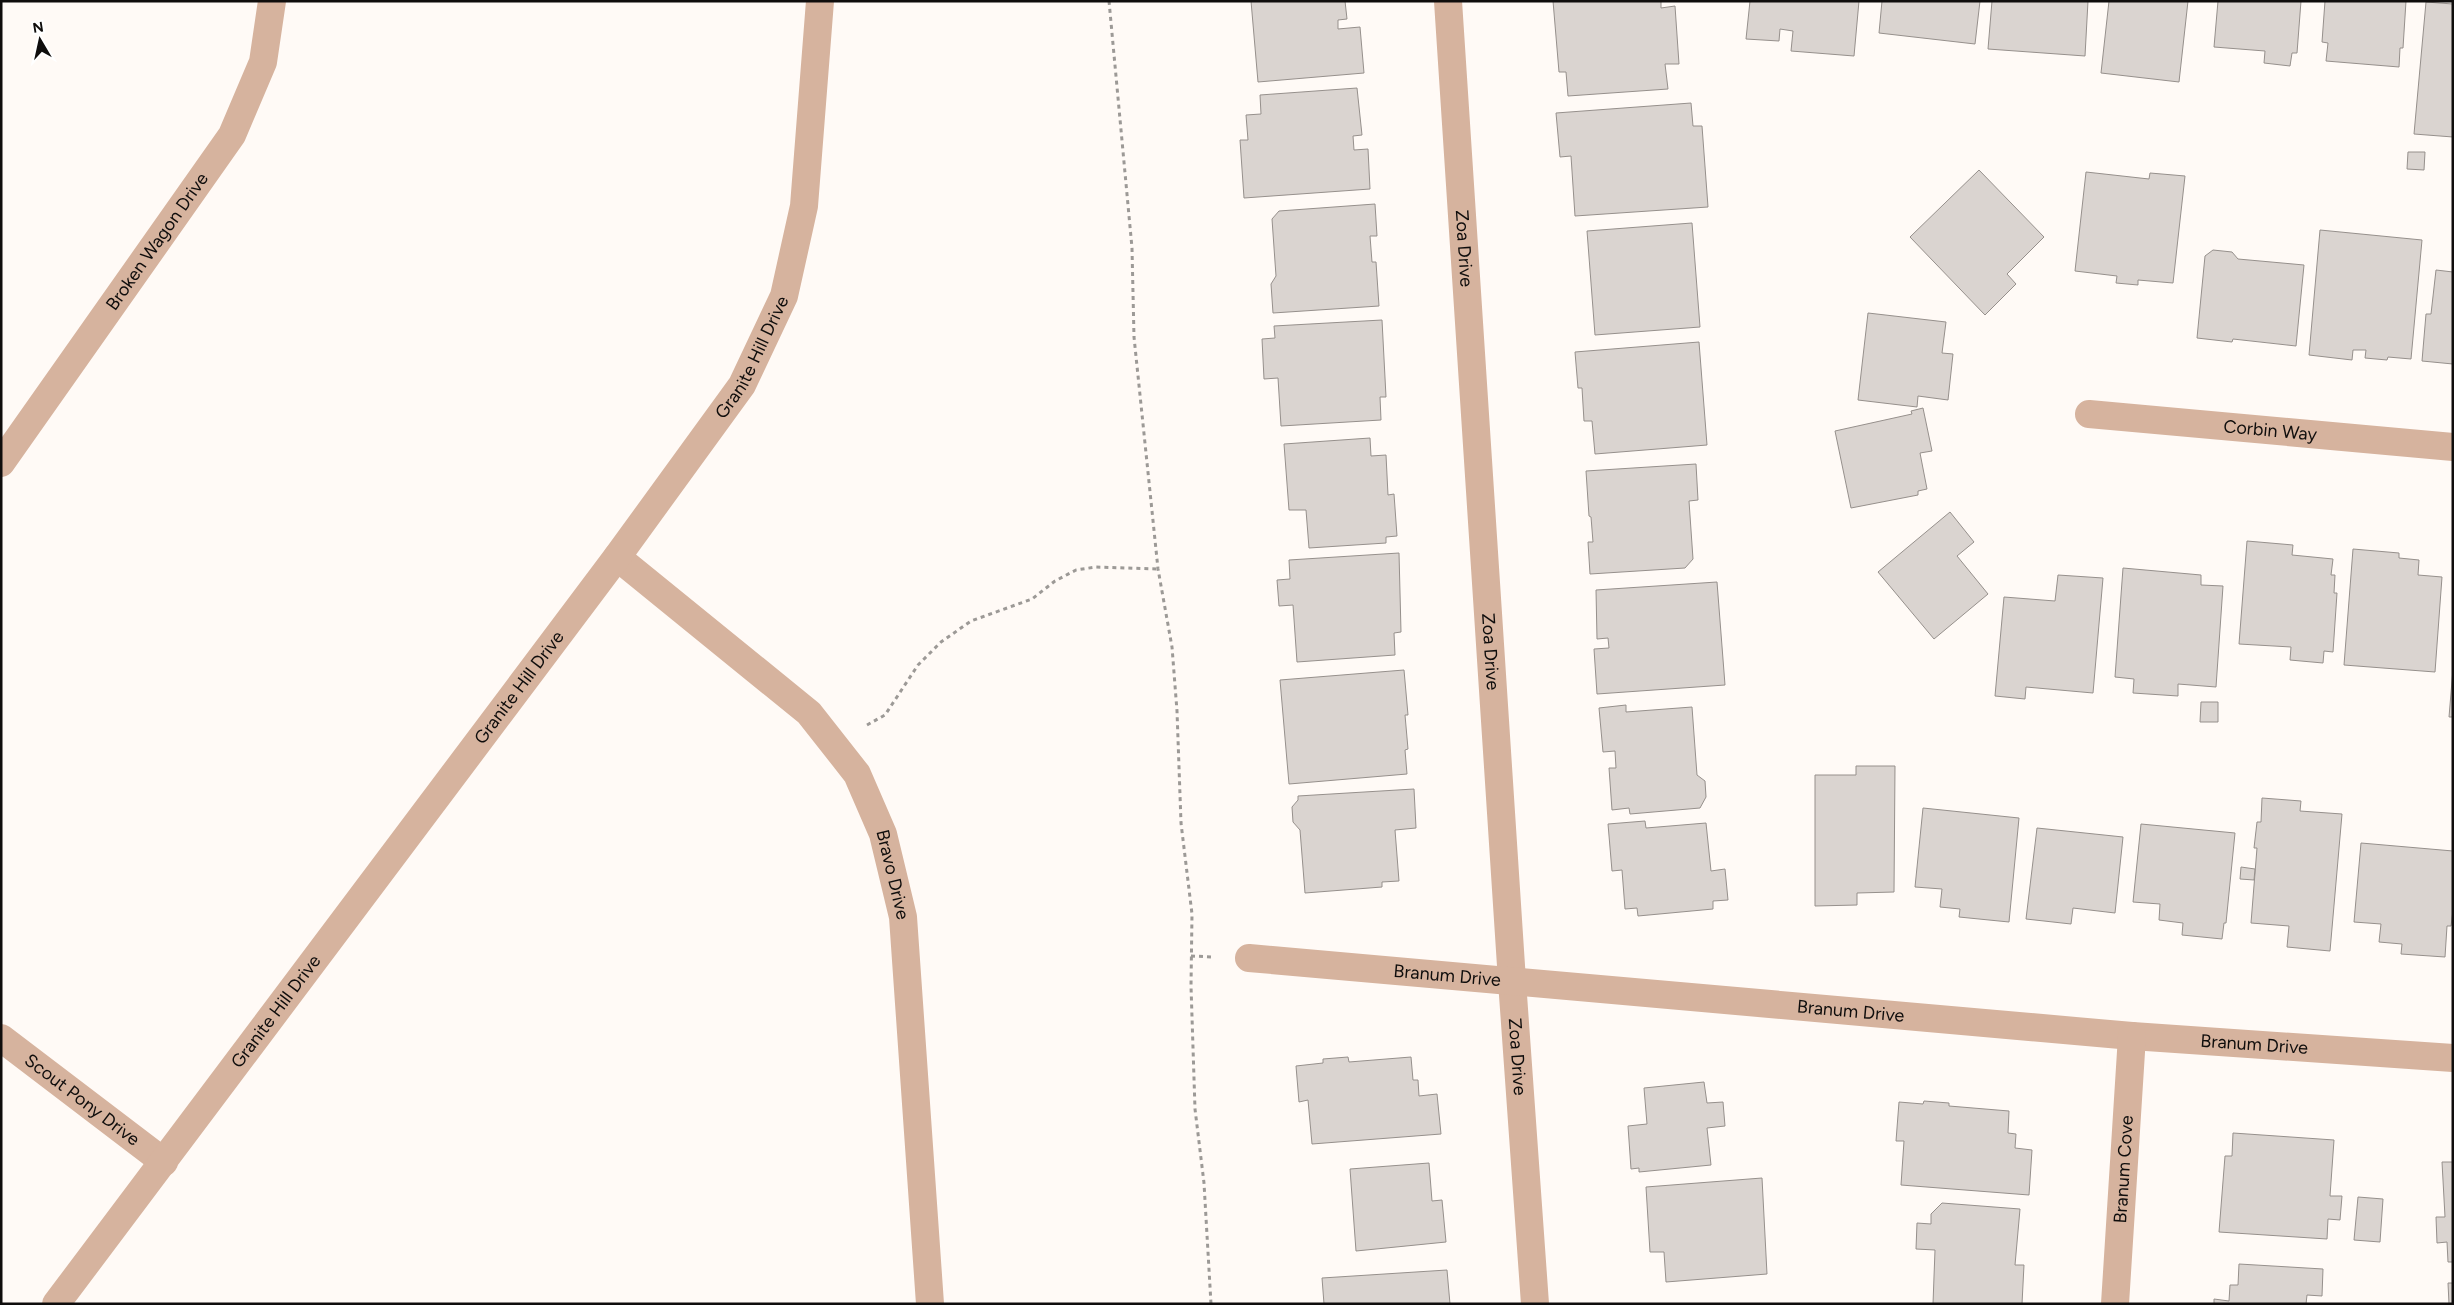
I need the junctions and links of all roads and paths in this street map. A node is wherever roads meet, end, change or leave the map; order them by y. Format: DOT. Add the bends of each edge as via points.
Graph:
graph roads {
  1 [pos="272,1"];
  2 [pos="820,1"];
  3 [pos="1109,1"];
  4 [pos="1448,1"];
  5 [pos="2089,414"];
  6 [pos="2453,447"];
  7 [pos="1,463"];
  8 [pos="618,557"];
  9 [pos="1158,569"];
  10 [pos="866,725"];
  11 [pos="1249,958"];
  12 [pos="1512,981"];
  13 [pos="2132,1036"];
  14 [pos="1,1038"];
  15 [pos="2453,1058"];
  16 [pos="164,1162"];
  17 [pos="56,1304"];
  18 [pos="930,1304"];
  19 [pos="1211,1304"];
  20 [pos="1535,1304"];
  21 [pos="2115,1304"];
  1 -- 7 [label="street, Broken Wagon Drive" via="263,62 232,135"];
  2 -- 8 [label="street, Granite Hill Drive" via="804,206 784,296 742,385"];
  3 -- 9 [label="path" via="1132,248 1134,337"];
  4 -- 12 [label="street, Zoa Drive"];
  5 -- 6 [label="street, Corbin Way"];
  8 -- 16 [label="street, Granite Hill Drive"];
  8 -- 18 [label="street, Bravo Drive" via="809,713 857,774 883,834 902,918"];
  9 -- 10 [label="path" via="1096,567 1076,570 1055,580 1032,599 971,621 918,665 885,715"];
  9 -- 19 [label="path" via="1172,647 1181,823 1192,914 1195,1109 1204,1183"];
  11 -- 12 [label="street, Branum Drive"];
  12 -- 13 [label="street, Branum Drive"];
  12 -- 20 [label="street, Zoa Drive"];
  13 -- 15 [label="street, Branum Drive"];
  13 -- 21 [label="street, Branum Cove"];
  14 -- 16 [label="street, Scout Pony Drive"];
  16 -- 17 [label="street, Granite Hill Drive"];
}
